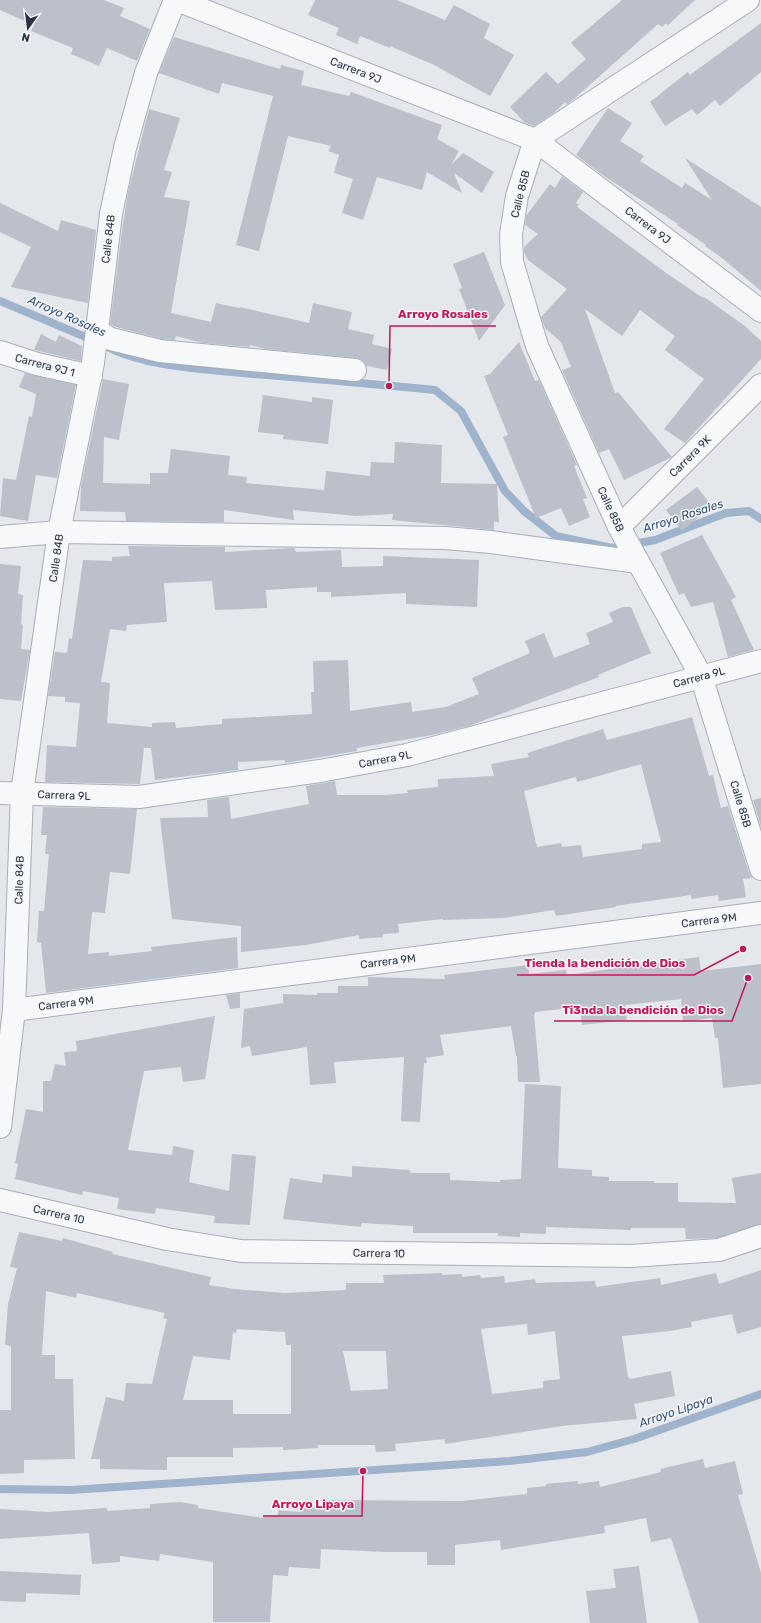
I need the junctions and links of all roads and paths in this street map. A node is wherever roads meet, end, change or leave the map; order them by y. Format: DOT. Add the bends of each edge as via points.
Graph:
graph roads {
  1 [pos="176,0"];
  2 [pos="748,0"];
  3 [pos="535,140"];
  4 [pos="761,311"];
  5 [pos="96,334"];
  6 [pos="0,352"];
  7 [pos="92,370"];
  8 [pos="355,370"];
  9 [pos="761,385"];
  10 [pos="59,532"];
  11 [pos="0,537"];
  12 [pos="628,545"];
  13 [pos="761,661"];
  14 [pos="701,676"];
  15 [pos="0,793"];
  16 [pos="22,793"];
  17 [pos="761,869"];
  18 [pos="761,913"];
  19 [pos="14,1010"];
  20 [pos="0,1127"];
  21 [pos="0,1200"];
  22 [pos="761,1236"];
  1 -- 3 [label="street, Carrera 9J"];
  1 -- 5 [label="street, Calle 84B" via="146,72 125,148 111,214"];
  2 -- 3 [label="street"];
  3 -- 4 [label="street, Carrera 9J"];
  3 -- 12 [label="street, Calle 85B" via="517,196 511,234 512,262 537,346"];
  5 -- 7 [label="street, Calle 84B"];
  5 -- 8 [label="street" via="160,351"];
  6 -- 7 [label="street, Carrera 9J 1" via="37,364"];
  7 -- 10 [label="street, Calle 84B"];
  9 -- 12 [label="street, Carrera 9K"];
  10 -- 11 [label="street"];
  10 -- 12 [label="street" via="445,538 491,542"];
  10 -- 16 [label="street, Calle 84B"];
  12 -- 14 [label="street, Calle 85B"];
  13 -- 14 [label="street, Carrera 9L"];
  14 -- 16 [label="street, Carrera 9L" via="408,755 320,771 139,797"];
  14 -- 17 [label="street, Calle 85B"];
  15 -- 16 [label="street, Carrera 9L"];
  16 -- 19 [label="street, Calle 84B"];
  18 -- 19 [label="street, Carrera 9M"];
  19 -- 20 [label="street, Calle 84B"];
  21 -- 22 [label="street, Carrera 10" via="166,1239 242,1250 631,1256 719,1250"];
}
